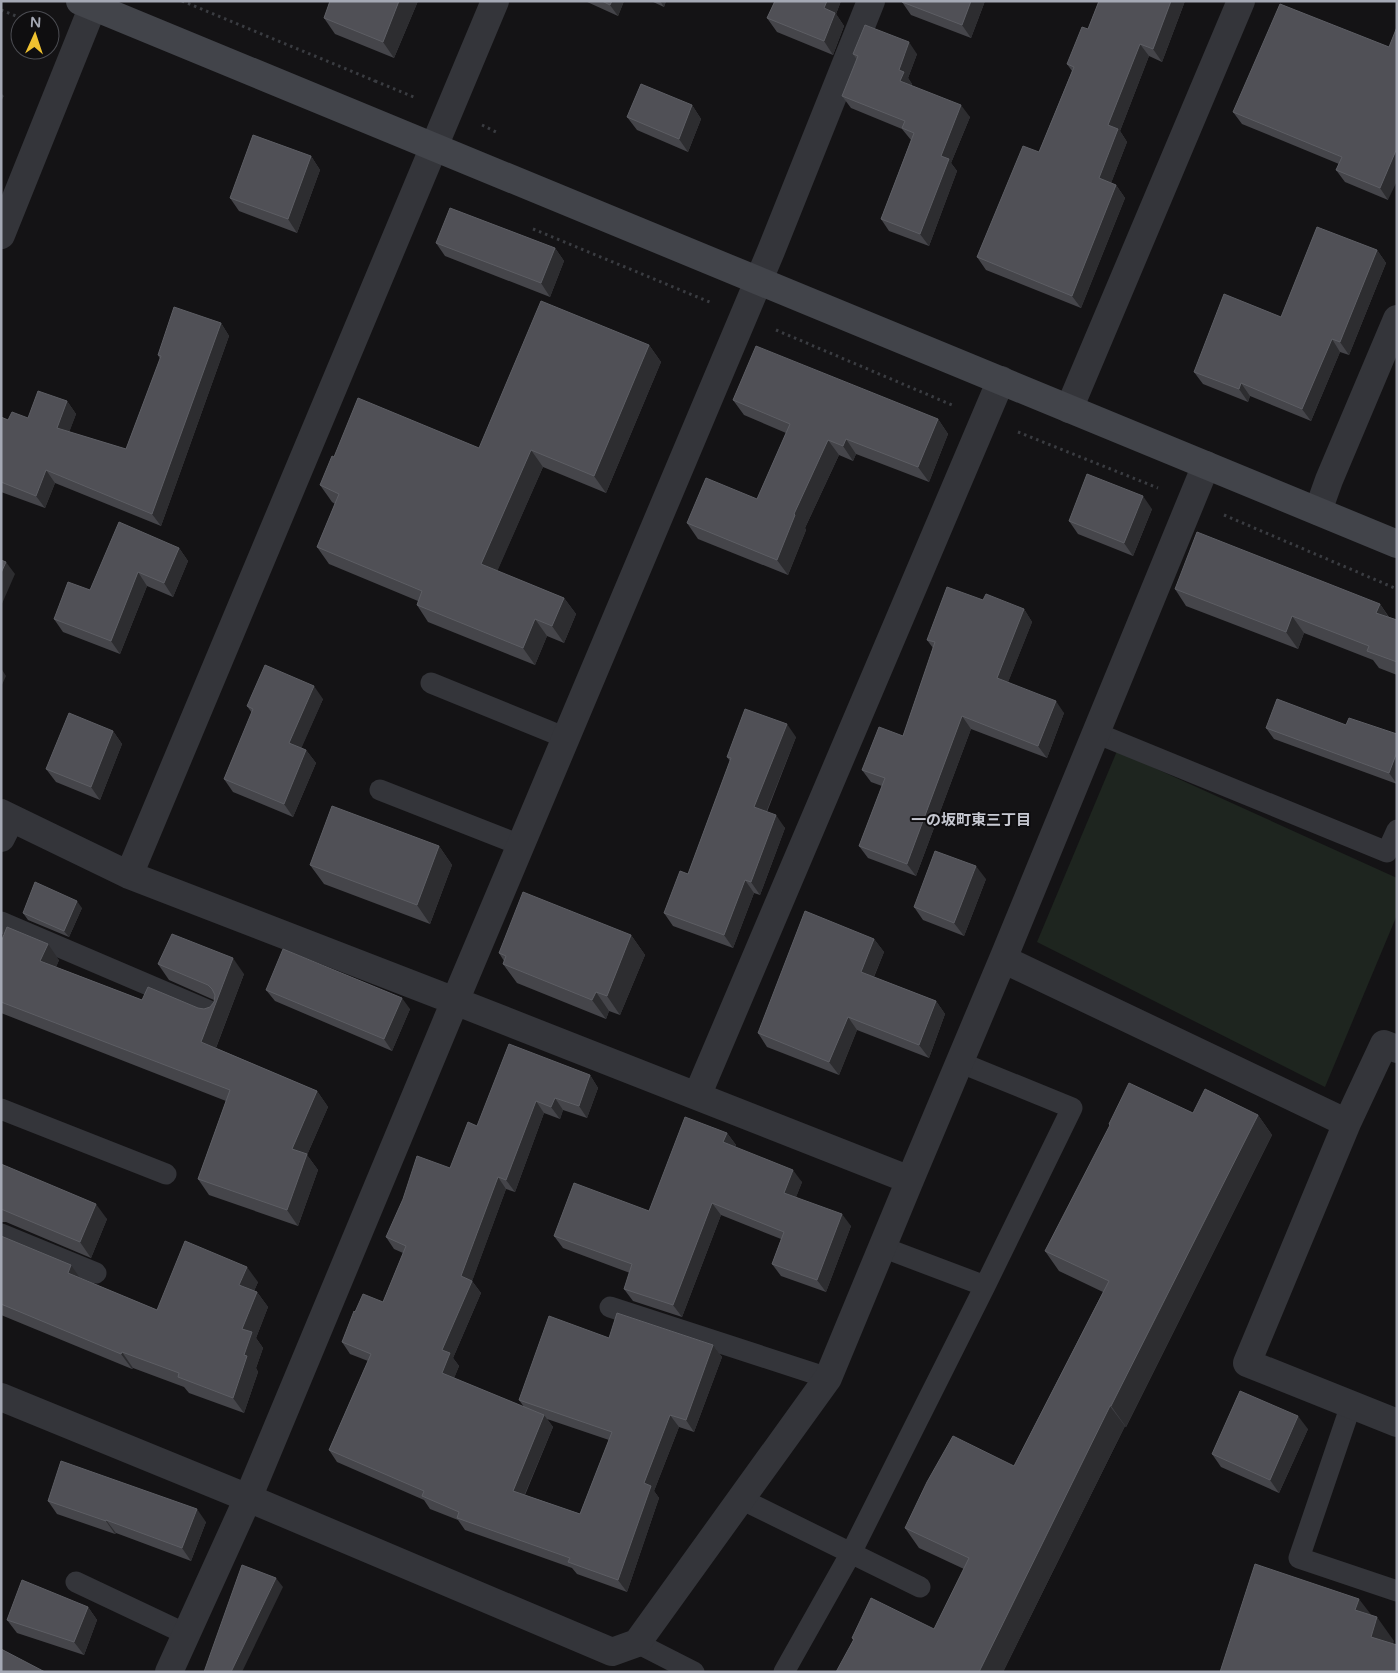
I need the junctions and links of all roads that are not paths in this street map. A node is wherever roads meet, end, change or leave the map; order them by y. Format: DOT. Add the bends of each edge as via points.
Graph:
graph roads {
  1 [pos="495,1"];
  2 [pos="871,1"];
  3 [pos="1241,1"];
  4 [pos="87,4"];
  5 [pos="434,147"];
  6 [pos="1,235"];
  7 [pos="758,281"];
  8 [pos="1397,319"];
  9 [pos="1000,380"];
  10 [pos="1069,409"];
  11 [pos="1206,465"];
  12 [pos="1318,512"];
  13 [pos="1397,544"];
  14 [pos="431,683"];
  15 [pos="1096,733"];
  16 [pos="566,738"];
  17 [pos="380,790"];
  18 [pos="4,823"];
  19 [pos="1397,830"];
  20 [pos="520,845"];
  21 [pos="129,875"];
  22 [pos="1,922"];
  23 [pos="1003,959"];
  24 [pos="455,1001"];
  25 [pos="214,1013"];
  26 [pos="1397,1049"];
  27 [pos="960,1062"];
  28 [pos="697,1096"];
  29 [pos="1,1110"];
  30 [pos="1347,1123"];
  31 [pos="166,1174"];
  32 [pos="910,1180"];
  33 [pos="1,1234"];
  34 [pos="882,1247"];
  35 [pos="96,1273"];
  36 [pos="985,1286"];
  37 [pos="610,1307"];
  38 [pos="828,1378"];
  39 [pos="1,1397"];
  40 [pos="1351,1405"];
  41 [pos="1397,1424"];
  42 [pos="248,1498"];
  43 [pos="741,1499"];
  44 [pos="851,1553"];
  45 [pos="76,1582"];
  46 [pos="920,1587"];
  47 [pos="1397,1591"];
  48 [pos="186,1634"];
  49 [pos="637,1642"];
  50 [pos="169,1672"];
  51 [pos="694,1672"];
  52 [pos="784,1672"];
  1 -- 5 [label="street"];
  2 -- 7 [label="street"];
  3 -- 10 [label="street"];
  4 -- 5 [label="street"];
  4 -- 6 [label="street"];
  5 -- 7 [label="street"];
  5 -- 21 [label="street"];
  7 -- 9 [label="street"];
  7 -- 16 [label="street"];
  8 -- 12 [label="street"];
  9 -- 10 [label="street"];
  9 -- 28 [label="street"];
  10 -- 11 [label="street"];
  11 -- 12 [label="street"];
  11 -- 15 [label="street"];
  12 -- 13 [label="street"];
  14 -- 16 [label="lane"];
  15 -- 19 [label="lane" via="1387,852"];
  15 -- 23 [label="street"];
  16 -- 20 [label="street"];
  17 -- 20 [label="lane"];
  18 -- 21 [label="street"];
  20 -- 24 [label="street"];
  21 -- 24 [label="street"];
  22 -- 25 [label="lane"];
  23 -- 27 [label="street"];
  23 -- 30 [label="street"];
  24 -- 28 [label="street"];
  24 -- 42 [label="street"];
  26 -- 30 [label="street" via="1384,1044"];
  27 -- 32 [label="street"];
  27 -- 36 [label="lane" via="1072,1108"];
  28 -- 32 [label="street"];
  29 -- 31 [label="lane"];
  30 -- 40 [label="street" via="1247,1363"];
  32 -- 34 [label="street"];
  33 -- 35 [label="lane"];
  34 -- 36 [label="lane"];
  34 -- 38 [label="street"];
  36 -- 44 [label="lane"];
  37 -- 38 [label="lane"];
  38 -- 43 [label="street"];
  39 -- 42 [label="street"];
  40 -- 41 [label="street"];
  40 -- 47 [label="lane" via="1299,1558"];
  42 -- 48 [label="street"];
  42 -- 49 [label="street" via="612,1652"];
  43 -- 44 [label="lane"];
  43 -- 49 [label="street"];
  44 -- 46 [label="lane"];
  44 -- 52 [label="lane"];
  45 -- 48 [label="lane"];
  48 -- 50 [label="street"];
  49 -- 51 [label="lane"];
}
